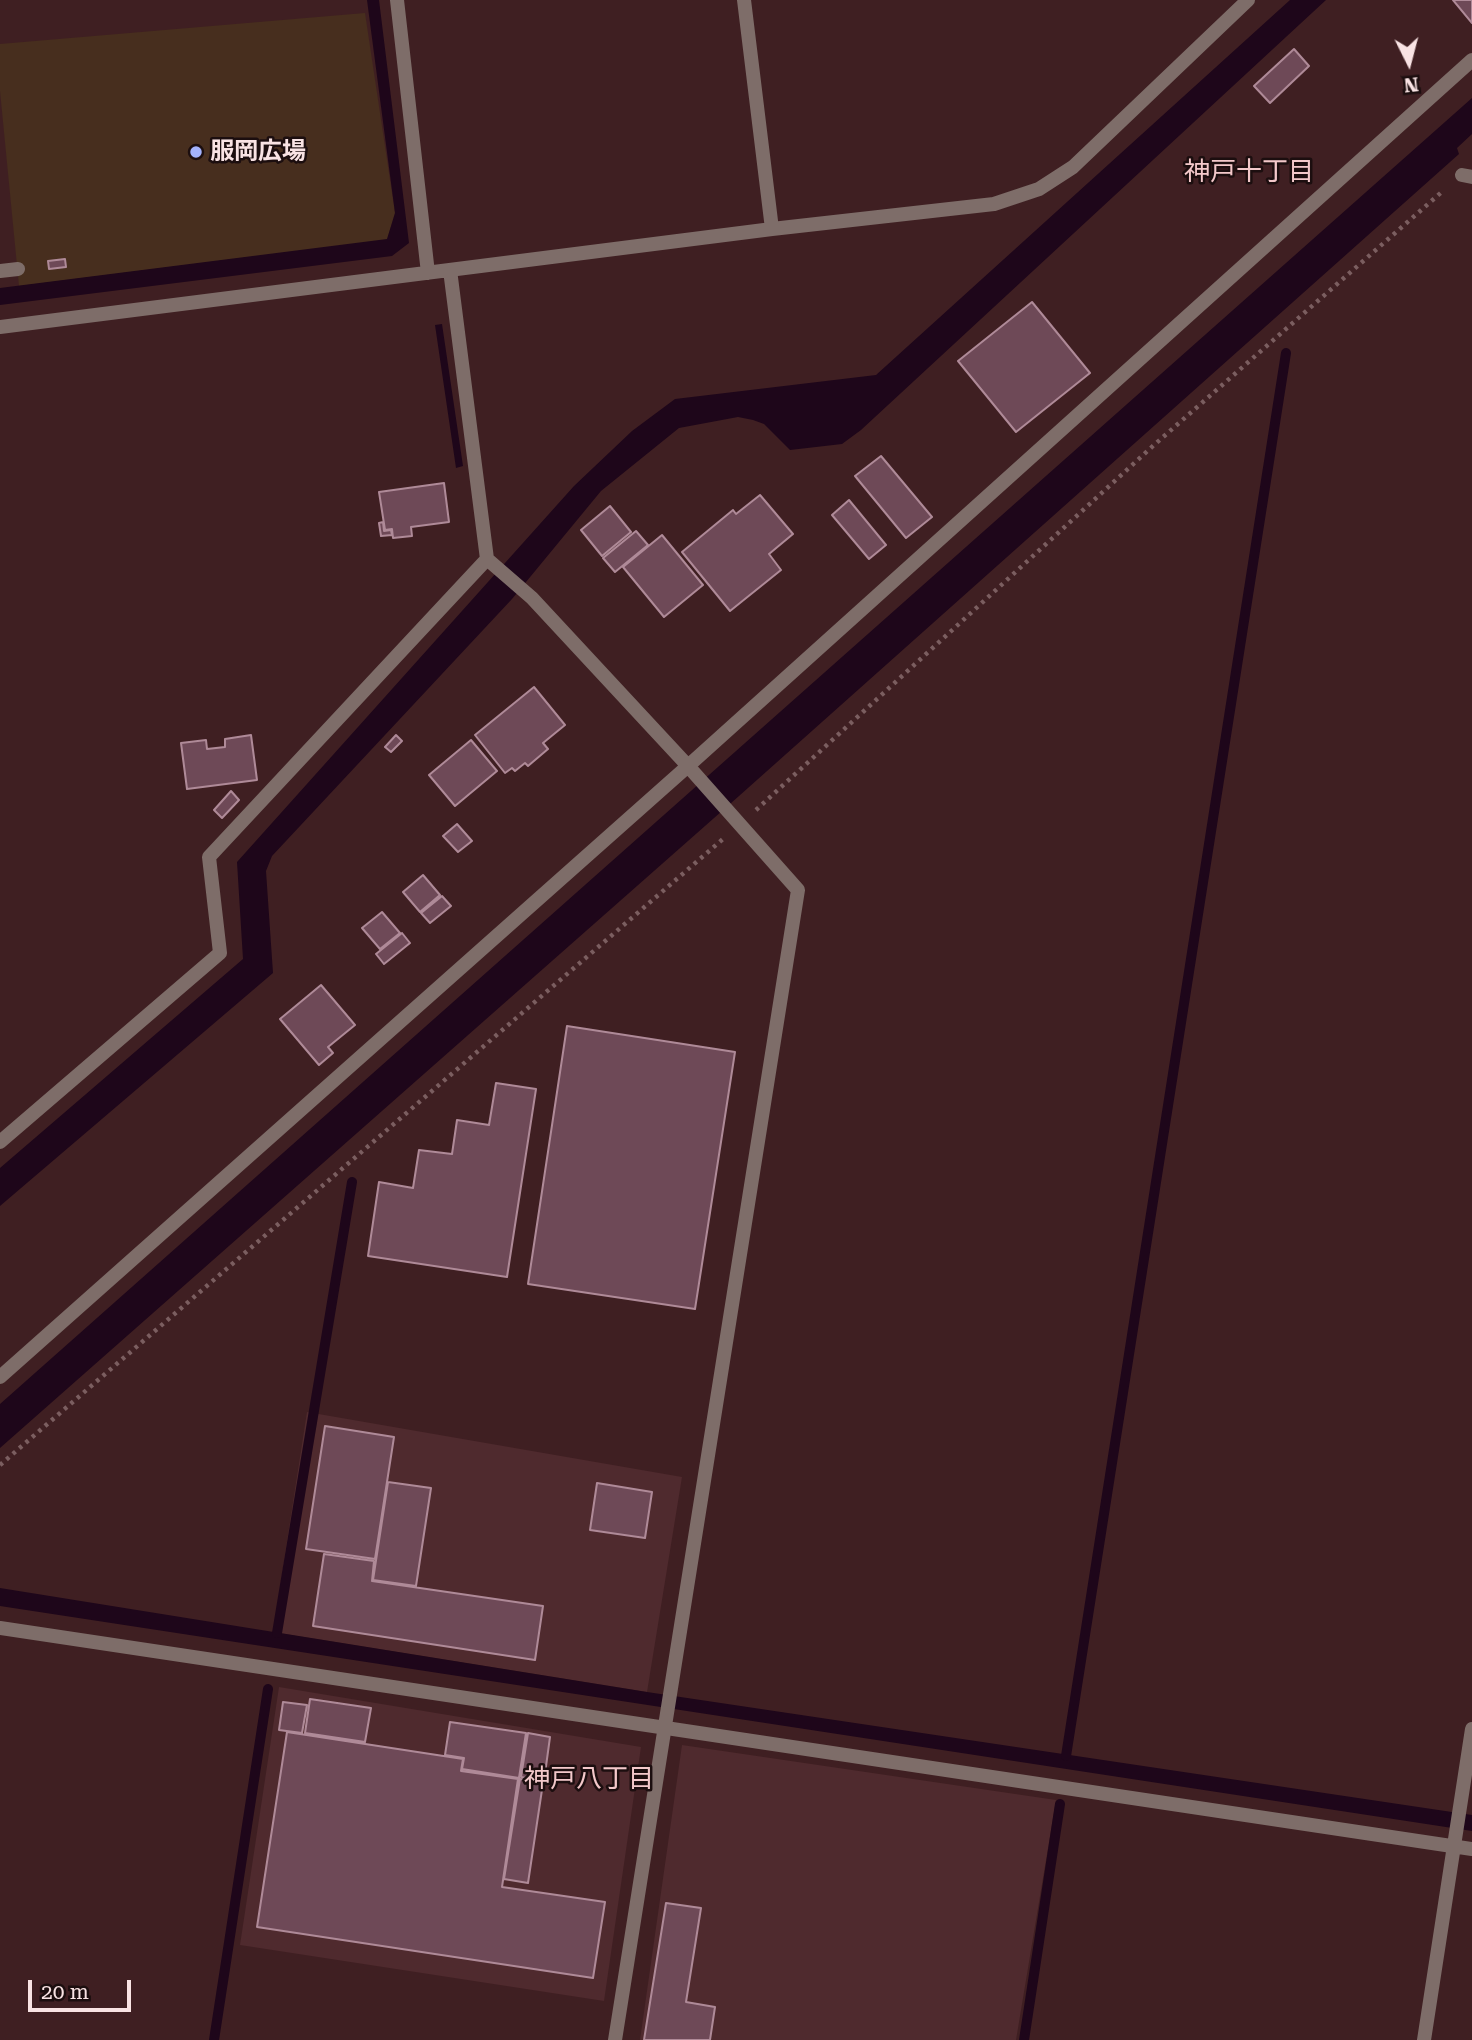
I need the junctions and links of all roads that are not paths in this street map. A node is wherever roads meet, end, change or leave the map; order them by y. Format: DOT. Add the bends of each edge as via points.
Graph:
graph roads {
  1 [pos="397,0"];
  2 [pos="744,0"];
  3 [pos="1248,0"];
  4 [pos="1472,60"];
  5 [pos="772,229"];
  6 [pos="18,269"];
  7 [pos="450,270"];
  8 [pos="0,271"];
  9 [pos="428,273"];
  10 [pos="0,327"];
  11 [pos="490,562"];
  12 [pos="692,771"];
  13 [pos="0,1142"];
  14 [pos="0,1377"];
  15 [pos="0,1628"];
  16 [pos="663,1729"];
  17 [pos="1472,1729"];
  18 [pos="1455,1840"];
  19 [pos="1472,1849"];
  20 [pos="615,2040"];
  21 [pos="1424,2040"];
  1 -- 9 [label="street"];
  2 -- 5 [label="street"];
  3 -- 5 [label="street" via="1073,167 1039,189 994,204"];
  4 -- 12 [label="street"];
  5 -- 7 [label="street"];
  6 -- 8 [label="street"];
  7 -- 9 [label="street"];
  7 -- 11 [label="street"];
  9 -- 10 [label="street"];
  11 -- 12 [label="street" via="522,589"];
  11 -- 13 [label="street" via="209,857 220,953"];
  12 -- 14 [label="street"];
  12 -- 16 [label="street" via="798,890"];
  15 -- 16 [label="street"];
  16 -- 18 [label="street"];
  16 -- 20 [label="street"];
  17 -- 18 [label="street"];
  18 -- 19 [label="street"];
  18 -- 21 [label="street"];
}
